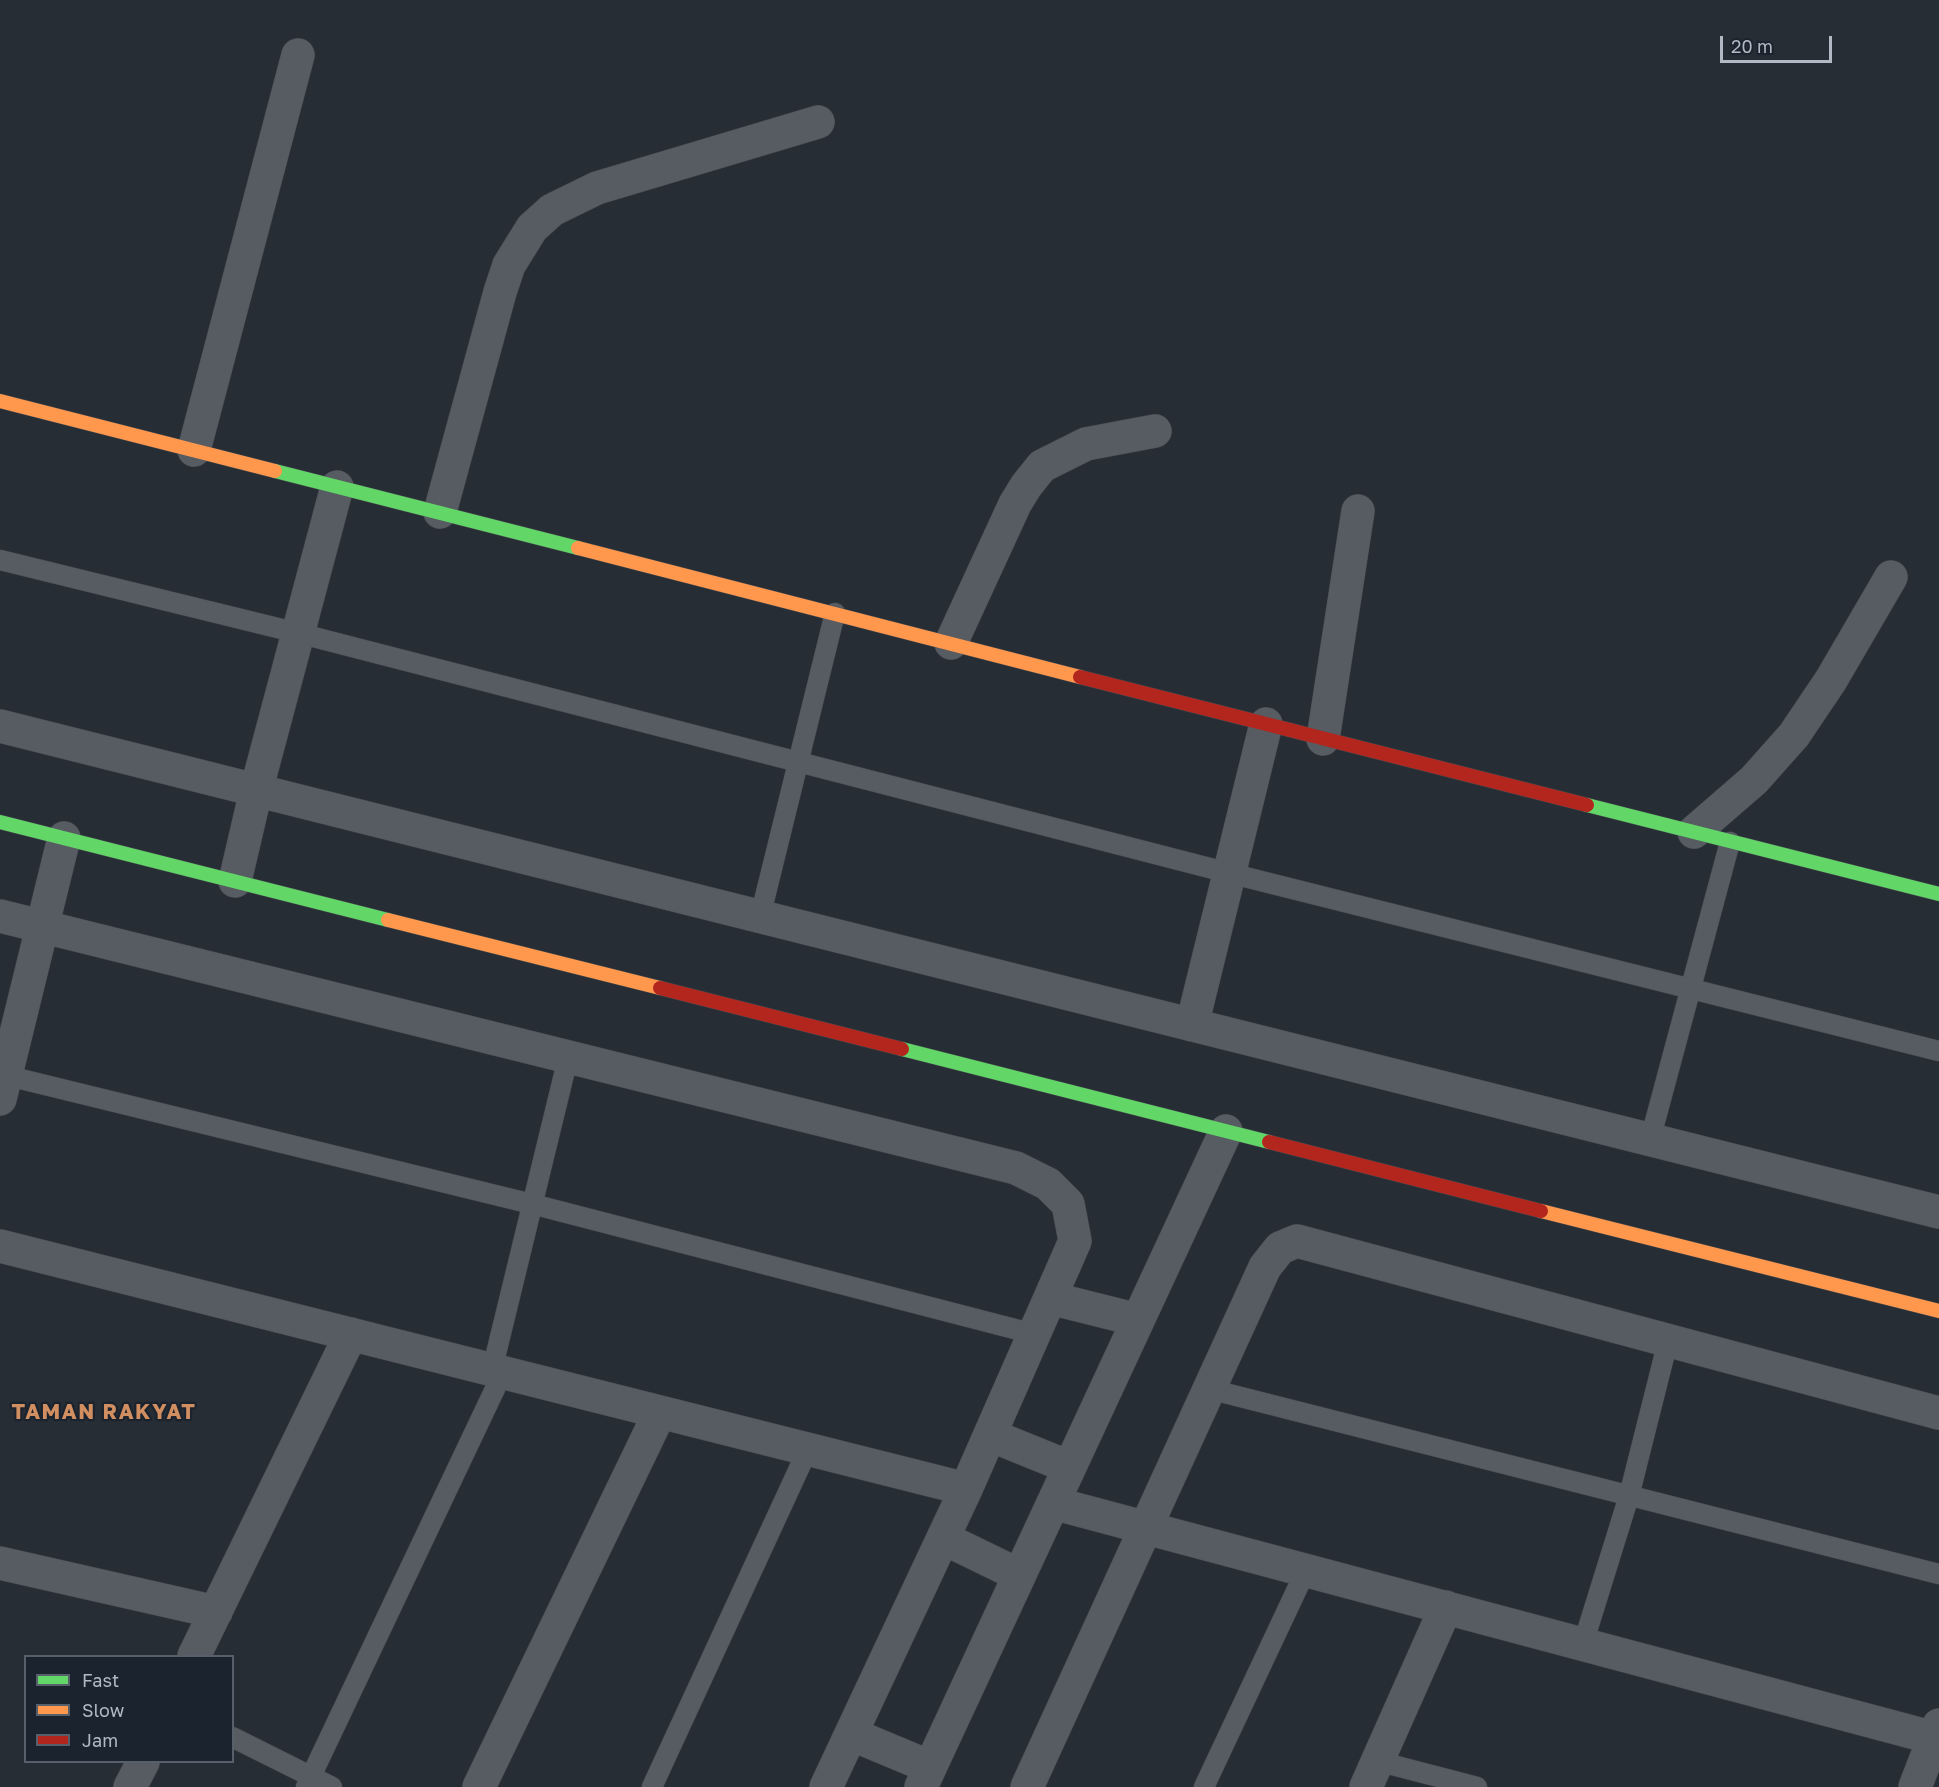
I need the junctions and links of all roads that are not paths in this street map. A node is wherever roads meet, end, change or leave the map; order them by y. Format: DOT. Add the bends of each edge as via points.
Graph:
graph roads {
  1 [pos="298,55"];
  2 [pos="818,122"];
  3 [pos="0,401"];
  4 [pos="1155,431"];
  5 [pos="194,450"];
  6 [pos="337,487"];
  7 [pos="1358,511"];
  8 [pos="440,512"];
  9 [pos="0,560"];
  10 [pos="1891,577"];
  11 [pos="835,613"];
  12 [pos="298,633"];
  13 [pos="951,643"];
  14 [pos="1266,724"];
  15 [pos="0,726"];
  16 [pos="1323,739"];
  17 [pos="799,762"];
  18 [pos="256,791"];
  19 [pos="0,822"];
  20 [pos="1694,832"];
  21 [pos="64,838"];
  22 [pos="1730,842"];
  23 [pos="1229,873"];
  24 [pos="235,881"];
  25 [pos="1939,894"];
  26 [pos="0,916"];
  27 [pos="760,917"];
  28 [pos="42,927"];
  29 [pos="1690,990"];
  30 [pos="1192,1025"];
  31 [pos="1939,1051"];
  32 [pos="568,1058"];
  33 [pos="2,1083"];
  34 [pos="1226,1131"];
  35 [pos="1650,1140"];
  36 [pos="532,1204"];
  37 [pos="1939,1212"];
  38 [pos="0,1246"];
  39 [pos="1050,1298"];
  40 [pos="1939,1311"];
  41 [pos="1138,1320"];
  42 [pos="351,1334"];
  43 [pos="1034,1334"];
  44 [pos="1668,1341"];
  45 [pos="497,1371"];
  46 [pos="1209,1389"];
  47 [pos="660,1412"];
  48 [pos="1939,1413"];
  49 [pos="990,1435"];
  50 [pos="808,1449"];
  51 [pos="1069,1467"];
  52 [pos="966,1489"];
  53 [pos="1629,1496"];
  54 [pos="1053,1503"];
  55 [pos="1146,1527"];
  56 [pos="943,1538"];
  57 [pos="0,1563"];
  58 [pos="1306,1570"];
  59 [pos="1939,1574"];
  60 [pos="1019,1575"];
  61 [pos="1446,1608"];
  62 [pos="216,1612"];
  63 [pos="1584,1644"];
  64 [pos="194,1655"];
  65 [pos="1936,1731"];
  66 [pos="851,1734"];
  67 [pos="234,1738"];
  68 [pos="142,1763"];
  69 [pos="1372,1774"];
  70 [pos="925,1777"];
  71 [pos="308,1782"];
  72 [pos="130,1787"];
  73 [pos="332,1787"];
  74 [pos="479,1787"];
  75 [pos="652,1787"];
  76 [pos="826,1787"];
  77 [pos="1027,1787"];
  78 [pos="1204,1787"];
  79 [pos="1477,1787"];
  80 [pos="1915,1787"];
  1 -- 5 [label="street"];
  2 -- 8 [label="street" via="597,188 552,210 532,228 509,265 503,283"];
  3 -- 5 [label="street"];
  4 -- 13 [label="street" via="1086,444 1042,466 1015,504"];
  5 -- 6 [label="street"];
  6 -- 8 [label="street"];
  6 -- 12 [label="street"];
  7 -- 16 [label="street"];
  8 -- 11 [label="street"];
  9 -- 12 [label="lane"];
  10 -- 20 [label="street" via="1794,735 1754,780"];
  11 -- 13 [label="street"];
  11 -- 17 [label="lane"];
  12 -- 17 [label="lane"];
  12 -- 18 [label="street"];
  13 -- 14 [label="street"];
  14 -- 16 [label="street"];
  14 -- 23 [label="street"];
  15 -- 18 [label="street"];
  16 -- 20 [label="street"];
  17 -- 23 [label="lane"];
  17 -- 27 [label="lane"];
  18 -- 24 [label="street"];
  18 -- 27 [label="street"];
  19 -- 21 [label="street"];
  20 -- 22 [label="street"];
  21 -- 24 [label="street"];
  21 -- 28 [label="street"];
  22 -- 25 [label="street"];
  22 -- 29 [label="lane"];
  23 -- 29 [label="lane"];
  23 -- 30 [label="street"];
  24 -- 34 [label="street"];
  26 -- 28 [label="street"];
  27 -- 30 [label="street"];
  28 -- 32 [label="street"];
  28 -- 33 [label="street"];
  29 -- 31 [label="lane"];
  29 -- 35 [label="lane"];
  30 -- 35 [label="street"];
  32 -- 36 [label="lane"];
  32 -- 39 [label="street" via="1016,1168 1048,1184 1068,1204 1075,1241"];
  33 -- 36 [label="lane"];
  34 -- 40 [label="street"];
  34 -- 41 [label="street"];
  35 -- 37 [label="street"];
  36 -- 43 [label="lane"];
  36 -- 45 [label="lane"];
  38 -- 42 [label="street"];
  39 -- 41 [label="street"];
  39 -- 43 [label="street"];
  41 -- 51 [label="street"];
  42 -- 45 [label="street"];
  42 -- 62 [label="street"];
  43 -- 49 [label="street"];
  44 -- 46 [label="street" via="1297,1241 1280,1248 1265,1267"];
  44 -- 48 [label="street"];
  44 -- 53 [label="lane"];
  45 -- 47 [label="street"];
  45 -- 71 [label="lane"];
  46 -- 53 [label="lane"];
  46 -- 55 [label="street"];
  47 -- 50 [label="street"];
  47 -- 74 [label="street"];
  49 -- 51 [label="street"];
  49 -- 52 [label="street"];
  50 -- 52 [label="street"];
  50 -- 75 [label="lane"];
  51 -- 54 [label="street"];
  52 -- 56 [label="street"];
  53 -- 59 [label="lane"];
  53 -- 63 [label="lane"];
  54 -- 55 [label="street"];
  54 -- 60 [label="street"];
  55 -- 58 [label="street"];
  55 -- 77 [label="street"];
  56 -- 60 [label="street"];
  56 -- 66 [label="street"];
  57 -- 62 [label="street"];
  58 -- 61 [label="street"];
  58 -- 78 [label="lane"];
  60 -- 70 [label="street"];
  61 -- 63 [label="street"];
  61 -- 69 [label="street"];
  62 -- 64 [label="street"];
  63 -- 65 [label="street"];
  65 -- 80 [label="street"];
  66 -- 70 [label="street"];
  66 -- 76 [label="street"];
  67 -- 71 [label="lane"];
  68 -- 72 [label="street"];
  69 -- 79 [label="lane"];
  71 -- 73 [label="lane"];
}
